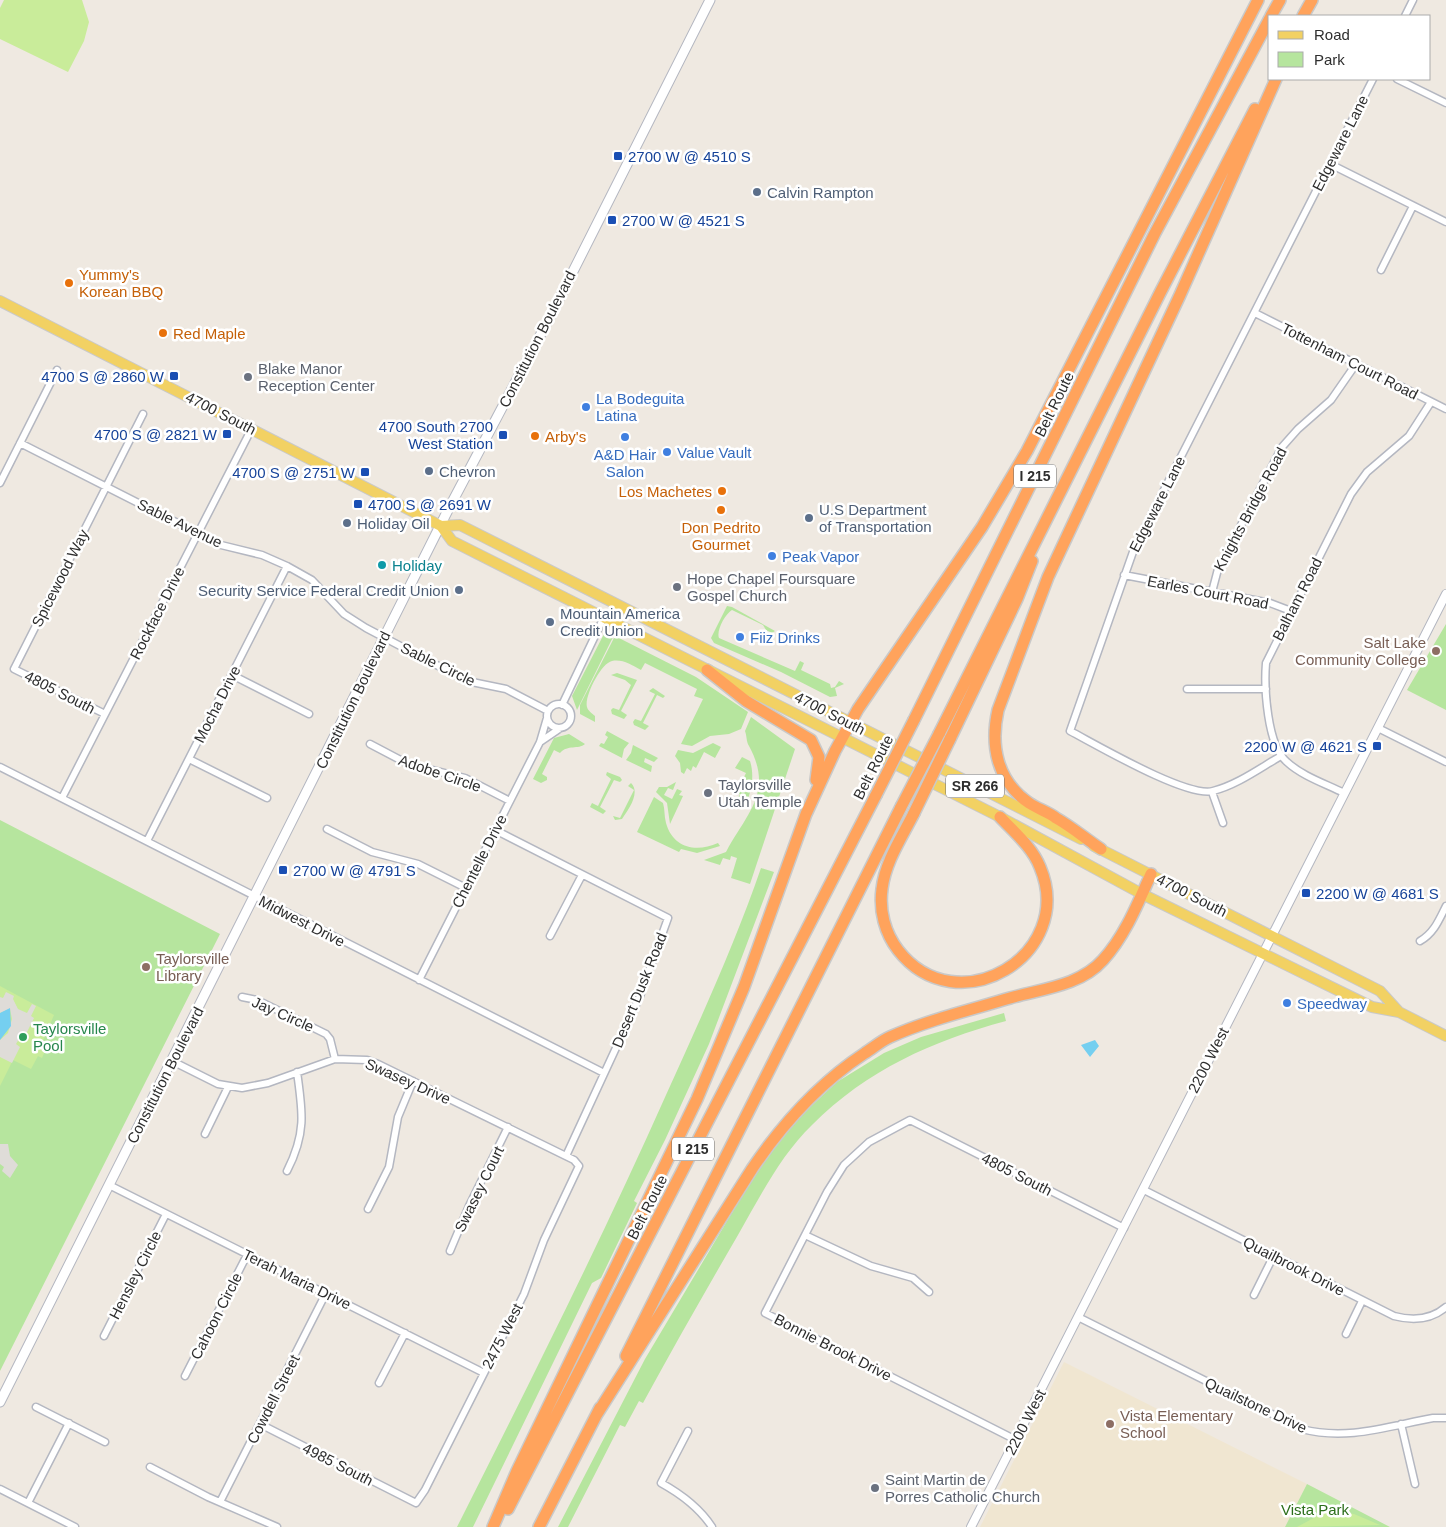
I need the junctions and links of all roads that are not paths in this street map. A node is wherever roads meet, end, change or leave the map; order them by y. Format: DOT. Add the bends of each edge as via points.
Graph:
graph roads {
  1 [pos="710,0"];
  2 [pos="1258,0"];
  3 [pos="1280,0"];
  4 [pos="1413,0"];
  5 [pos="1271,15"];
  6 [pos="1406,15"];
  7 [pos="1268,21"];
  8 [pos="1270,80"];
  9 [pos="1276,80"];
  10 [pos="1372,80"];
  11 [pos="1400,80"];
  12 [pos="1446,103"];
  13 [pos="1330,164"];
  14 [pos="1413,206"];
  15 [pos="1446,222"];
  16 [pos="1381,270"];
  17 [pos="0,301"];
  18 [pos="1255,313"];
  19 [pos="1356,364"];
  20 [pos="57,370"];
  21 [pos="1431,402"];
  22 [pos="1446,410"];
  23 [pos="143,414"];
  24 [pos="252,428"];
  25 [pos="20,443"];
  26 [pos="0,483"];
  27 [pos="106,486"];
  28 [pos="441,526"];
  29 [pos="1042,527"];
  30 [pos="198,534"];
  31 [pos="287,566"];
  32 [pos="1124,575"];
  33 [pos="1212,592"];
  34 [pos="1446,594"];
  35 [pos="1291,611"];
  36 [pos="604,617"];
  37 [pos="384,638"];
  38 [pos="14,669"];
  39 [pos="707,670"];
  40 [pos="232,674"];
  41 [pos="1187,689"];
  42 [pos="1266,689"];
  43 [pos="562,704"];
  44 [pos="105,714"];
  45 [pos="309,714"];
  46 [pos="548,714"];
  47 [pos="849,722"];
  48 [pos="560,728"];
  49 [pos="1378,728"];
  50 [pos="842,738"];
  51 [pos="540,742"];
  52 [pos="370,744"];
  53 [pos="1281,756"];
  54 [pos="189,759"];
  55 [pos="1446,762"];
  56 [pos="0,767"];
  57 [pos="1212,792"];
  58 [pos="1344,793"];
  59 [pos="62,798"];
  60 [pos="266,798"];
  61 [pos="510,801"];
  62 [pos="806,814"];
  63 [pos="1000,818"];
  64 [pos="1223,823"];
  65 [pos="327,829"];
  66 [pos="495,830"];
  67 [pos="146,841"];
  68 [pos="1101,849"];
  69 [pos="1151,874"];
  70 [pos="582,875"];
  71 [pos="466,888"];
  72 [pos="1142,894"];
  73 [pos="254,897"];
  74 [pos="1446,906"];
  75 [pos="550,936"];
  76 [pos="1272,936"];
  77 [pos="1420,941"];
  78 [pos="1263,955"];
  79 [pos="419,980"];
  80 [pos="242,998"];
  81 [pos="1399,1012"];
  82 [pos="1446,1036"];
  83 [pos="335,1059"];
  84 [pos="172,1061"];
  85 [pos="297,1072"];
  86 [pos="604,1073"];
  87 [pos="413,1081"];
  88 [pos="228,1087"];
  89 [pos="910,1120"];
  90 [pos="508,1127"];
  91 [pos="205,1134"];
  92 [pos="566,1156"];
  93 [pos="579,1166"];
  94 [pos="287,1171"];
  95 [pos="110,1185"];
  96 [pos="1144,1190"];
  97 [pos="368,1209"];
  98 [pos="166,1214"];
  99 [pos="1124,1228"];
  100 [pos="805,1235"];
  101 [pos="450,1251"];
  102 [pos="246,1255"];
  103 [pos="1274,1255"];
  104 [pos="929,1292"];
  105 [pos="326,1295"];
  106 [pos="1254,1295"];
  107 [pos="1362,1301"];
  108 [pos="1446,1307"];
  109 [pos="1078,1317"];
  110 [pos="405,1333"];
  111 [pos="1346,1334"];
  112 [pos="104,1336"];
  113 [pos="484,1373"];
  114 [pos="185,1376"];
  115 [pos="379,1383"];
  116 [pos="0,1402"];
  117 [pos="36,1407"];
  118 [pos="597,1414"];
  119 [pos="1446,1418"];
  120 [pos="69,1423"];
  121 [pos="260,1424"];
  122 [pos="1401,1424"];
  123 [pos="688,1431"];
  124 [pos="1016,1440"];
  125 [pos="105,1442"];
  126 [pos="150,1467"];
  127 [pos="1415,1484"];
  128 [pos="0,1489"];
  129 [pos="220,1502"];
  130 [pos="28,1503"];
  131 [pos="416,1503"];
  132 [pos="75,1527"];
  133 [pos="277,1527"];
  134 [pos="494,1527"];
  135 [pos="499,1527"];
  136 [pos="539,1527"];
  137 [pos="712,1527"];
  138 [pos="971,1527"];
  1 -- 28 [label="main road, Constitution Boulevard"];
  2 -- 47 [label="highway" via="1027,451 982,527"];
  3 -- 5 [label="highway, Belt Route / I 215"];
  4 -- 6 [label="street"];
  7 -- 135 [label="highway, Belt Route / I 215, bridge" via="1155,232 914,720"];
  8 -- 29 [label="highway, I 215"];
  9 -- 68 [label="highway" via="1180,295 1048,577 998,710 995,751 1012,789"];
  10 -- 13 [label="street, Edgeware Lane"];
  11 -- 12 [label="street"];
  13 -- 14 [label="street"];
  13 -- 18 [label="street, Edgeware Lane"];
  14 -- 15 [label="street"];
  14 -- 16 [label="street"];
  17 -- 24 [label="main road, 4700 South"];
  18 -- 19 [label="street, Tottenham Court Road"];
  18 -- 32 [label="street, Edgeware Lane" via="1134,549"];
  19 -- 21 [label="street, Tottenham Court Road"];
  19 -- 33 [label="street, Knights Bridge Road" via="1331,400 1289,438 1275,457 1218,569"];
  20 -- 25 [label="street"];
  21 -- 22 [label="street, Tottenham Court Road"];
  21 -- 35 [label="street, Balham Road" via="1408,436 1357,485"];
  23 -- 27 [label="street, Spicewood Way"];
  24 -- 28 [label="main road, 4700 South"];
  24 -- 30 [label="street, Rockface Drive"];
  25 -- 26 [label="street"];
  25 -- 27 [label="street, Sable Avenue"];
  27 -- 30 [label="street, Sable Avenue"];
  27 -- 38 [label="street, Spicewood Way"];
  28 -- 36 [label="main road, 4700 South" via="452,541"];
  28 -- 37 [label="main road, Constitution Boulevard"];
  28 -- 47 [label="main road, 4700 South" via="460,525"];
  29 -- 63 [label="highway, bridge" via="1017,599 884,876 881,902 885,924 897,948 917,967 941,979 961,982 987,979 1011,967 1031,948 1045,918 1046,891 1040,866 1028,846"];
  29 -- 118 [label="highway, I 215, bridge"];
  30 -- 31 [label="street, Sable Avenue" via="221,545 262,555"];
  30 -- 44 [label="street, Rockface Drive"];
  31 -- 37 [label="street, Sable Avenue" via="312,580 354,622"];
  31 -- 40 [label="street, Mocha Drive"];
  32 -- 33 [label="street, Earles Court Road"];
  32 -- 57 [label="street, Edgeware Lane" via="1070,731 1179,786"];
  33 -- 35 [label="street, Earles Court Road" via="1270,603"];
  34 -- 49 [label="street, 2200 West"];
  35 -- 42 [label="street, Balham Road" via="1266,663"];
  36 -- 39 [label="main road, 4700 South"];
  36 -- 43 [label="street"];
  37 -- 46 [label="street, Sable Circle" via="467,681 506,689"];
  37 -- 73 [label="main road, Constitution Boulevard"];
  38 -- 44 [label="street, 4805 South"];
  39 -- 50 [label="main road, 4700 South"];
  39 -- 62 [label="highway" via="814,744 819,767"];
  40 -- 45 [label="street"];
  40 -- 54 [label="street, Mocha Drive"];
  41 -- 42 [label="street"];
  42 -- 53 [label="street, Balham Road" via="1272,733"];
  43 -- 46 [label="street" via="556,704"];
  43 -- 48 [label="street, Chentelle Drive" via="570,710 571,719 566,727"];
  44 -- 59 [label="street, Rockface Drive"];
  46 -- 48 [label="street" via="553,727"];
  46 -- 51 [label="street, Chentelle Drive"];
  47 -- 50 [label="highway"];
  47 -- 68 [label="main road, 4700 South / SR 266"];
  48 -- 51 [label="street, Chentelle Drive"];
  49 -- 55 [label="street"];
  49 -- 58 [label="street, 2200 West"];
  50 -- 62 [label="highway"];
  50 -- 63 [label="main road, 4700 South / SR 266"];
  51 -- 61 [label="street, Chentelle Drive"];
  52 -- 61 [label="street, Adobe Circle" via="408,764 465,778"];
  53 -- 57 [label="street"];
  53 -- 58 [label="street"];
  54 -- 60 [label="street"];
  54 -- 67 [label="street, Mocha Drive"];
  56 -- 59 [label="street, Midwest Drive"];
  57 -- 64 [label="street"];
  58 -- 76 [label="street, 2200 West"];
  59 -- 67 [label="street, Midwest Drive"];
  61 -- 66 [label="street, Chentelle Drive"];
  62 -- 134 [label="highway" via="755,958 715,1058 517,1471"];
  63 -- 72 [label="main road, 4700 South / SR 266"];
  65 -- 71 [label="street" via="372,852 418,864"];
  66 -- 70 [label="street, Desert Dusk Road"];
  66 -- 71 [label="street, Chentelle Drive"];
  67 -- 73 [label="street, Midwest Drive"];
  68 -- 69 [label="main road, 4700 South / SR 266"];
  69 -- 72 [label="highway"];
  69 -- 76 [label="main road, 4700 South / SR 266"];
  70 -- 75 [label="street"];
  70 -- 86 [label="street, Desert Dusk Road" via="668,918 647,979"];
  71 -- 79 [label="street, Chentelle Drive"];
  72 -- 78 [label="main road, 4700 South / SR 266"];
  72 -- 118 [label="highway" via="1103,961 1079,978 888,1038 809,1096 762,1155"];
  73 -- 79 [label="street, Midwest Drive"];
  73 -- 84 [label="main road, Constitution Boulevard"];
  74 -- 77 [label="street" via="1435,927"];
  76 -- 78 [label="street, 2200 West"];
  76 -- 81 [label="main road, 4700 South / SR 266" via="1380,991"];
  78 -- 81 [label="main road, 4700 South / SR 266" via="1372,1007"];
  78 -- 96 [label="street, 2200 West"];
  79 -- 86 [label="street, Midwest Drive"];
  80 -- 83 [label="street, Jay Circle" via="257,1000 326,1034"];
  81 -- 82 [label="main road, 4700 South / SR 266"];
  83 -- 85 [label="street, Swasey Drive"];
  83 -- 87 [label="street, Swasey Drive" via="367,1060"];
  84 -- 88 [label="street, Swasey Drive"];
  84 -- 95 [label="main road, Constitution Boulevard"];
  85 -- 88 [label="street, Swasey Drive" via="254,1086"];
  85 -- 94 [label="street" via="302,1127 298,1148"];
  86 -- 92 [label="street, Desert Dusk Road"];
  87 -- 90 [label="street, Swasey Drive"];
  87 -- 97 [label="street" via="398,1117 389,1166"];
  88 -- 91 [label="street"];
  89 -- 99 [label="street, 4805 South"];
  89 -- 100 [label="street, Bonnie Brook Drive" via="869,1142 844,1165"];
  90 -- 92 [label="street, Swasey Drive"];
  90 -- 101 [label="street, Swasey Court"];
  92 -- 93 [label="street, Swasey Drive"];
  93 -- 113 [label="street, 2475 West" via="544,1240 524,1294"];
  95 -- 98 [label="street, Terah Maria Drive"];
  95 -- 116 [label="main road, Constitution Boulevard"];
  96 -- 99 [label="street, 2200 West"];
  96 -- 103 [label="street, Quailbrook Drive"];
  98 -- 102 [label="street, Terah Maria Drive"];
  98 -- 112 [label="street, Hensley Circle"];
  99 -- 109 [label="street, 2200 West"];
  100 -- 104 [label="street" via="871,1266 913,1278"];
  100 -- 124 [label="street, Bonnie Brook Drive" via="765,1313"];
  102 -- 105 [label="street, Terah Maria Drive"];
  102 -- 114 [label="street, Cahoon Circle"];
  103 -- 106 [label="street"];
  103 -- 107 [label="street, Quailbrook Drive"];
  105 -- 110 [label="street, Terah Maria Drive"];
  105 -- 121 [label="street, Cowdell Street"];
  107 -- 108 [label="street, Quailbrook Drive" via="1406,1319 1431,1316"];
  107 -- 111 [label="street"];
  109 -- 122 [label="street, Quailstone Drive" via="1302,1429 1336,1435 1357,1434"];
  109 -- 124 [label="street, 2200 West"];
  110 -- 113 [label="street, Terah Maria Drive"];
  110 -- 115 [label="street"];
  113 -- 131 [label="street, 2475 West"];
  117 -- 120 [label="street"];
  118 -- 136 [label="highway, I 215"];
  119 -- 122 [label="street, Quailstone Drive"];
  120 -- 125 [label="street"];
  120 -- 130 [label="street"];
  121 -- 129 [label="street, Cowdell Street"];
  121 -- 131 [label="street, 4985 South"];
  122 -- 127 [label="street"];
  123 -- 137 [label="street" via="661,1483 683,1496"];
  124 -- 138 [label="street, 2200 West"];
  126 -- 129 [label="street"];
  128 -- 130 [label="street"];
  129 -- 133 [label="street"];
  130 -- 132 [label="street"];
}
